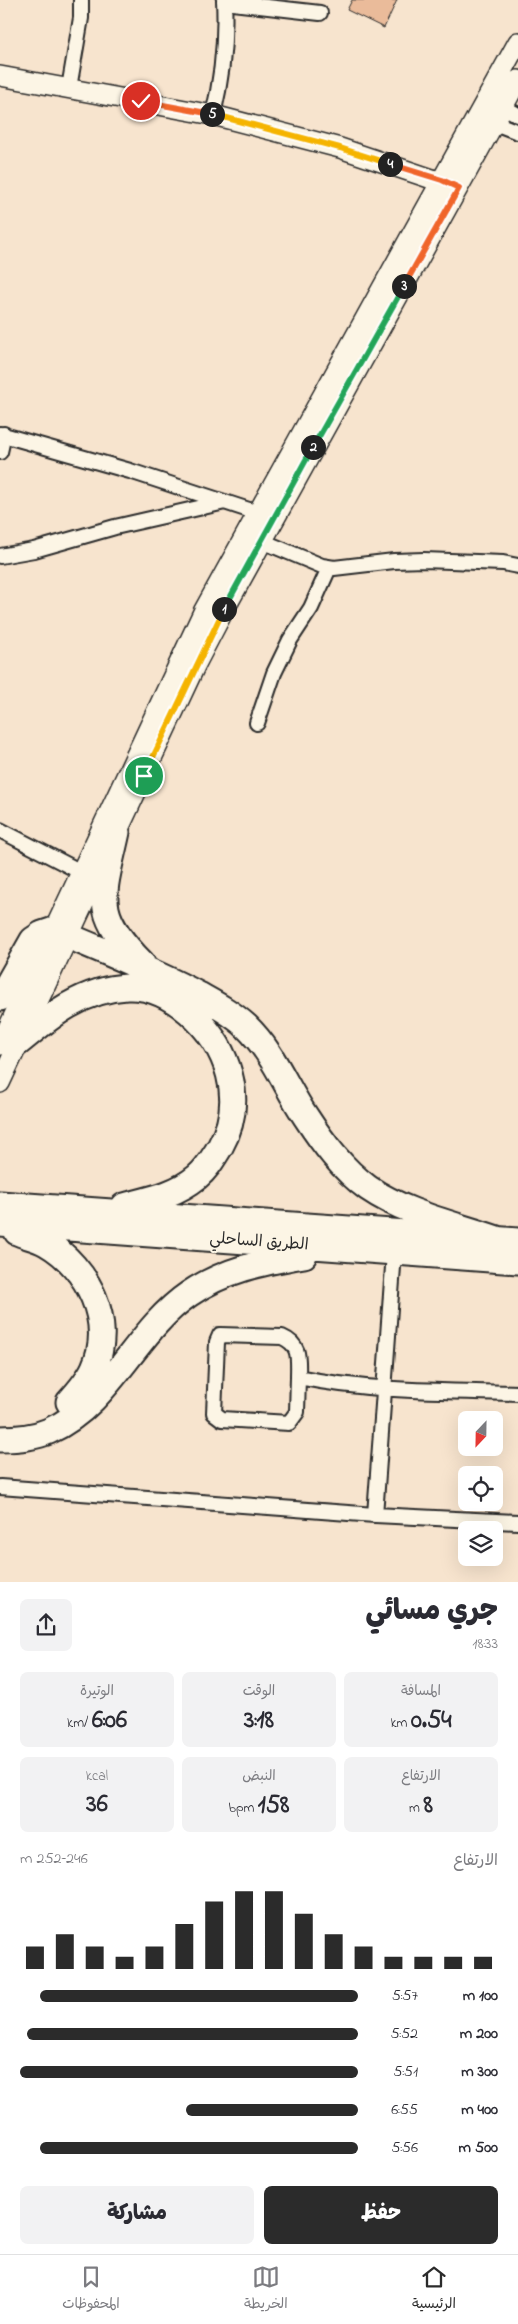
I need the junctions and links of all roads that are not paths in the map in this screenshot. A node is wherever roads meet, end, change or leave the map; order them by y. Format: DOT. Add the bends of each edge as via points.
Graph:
graph roads {
  1 [pos="81,0"];
  2 [pos="224,1"];
  3 [pos="320,13"];
  4 [pos="518,42"];
  5 [pos="0,76"];
  6 [pos="518,80"];
  7 [pos="69,88"];
  8 [pos="503,106"];
  9 [pos="213,114"];
  10 [pos="478,115"];
  11 [pos="494,124"];
  12 [pos="518,132"];
  13 [pos="442,180"];
  14 [pos="459,188"];
  15 [pos="2,434"];
  16 [pos="0,452"];
  17 [pos="226,502"];
  18 [pos="258,513"];
  19 [pos="262,541"];
  20 [pos="0,556"];
  21 [pos="518,566"];
  22 [pos="330,568"];
  23 [pos="257,723"];
  24 [pos="0,830"];
  25 [pos="117,832"];
  26 [pos="81,872"];
  27 [pos="62,934"];
  28 [pos="147,969"];
  29 [pos="0,998"];
  30 [pos="9,1044"];
  31 [pos="0,1082"];
  32 [pos="0,1204"];
  33 [pos="105,1212"];
  34 [pos="0,1223"];
  35 [pos="0,1228"];
  36 [pos="507,1240"];
  37 [pos="343,1248"];
  38 [pos="394,1253"];
  39 [pos="518,1261"];
  40 [pos="298,1378"];
  41 [pos="384,1388"];
  42 [pos="518,1393"];
  43 [pos="0,1422"];
  44 [pos="0,1439"];
  45 [pos="0,1487"];
  46 [pos="376,1515"];
  47 [pos="518,1522"];
  1 -- 7 [label="street"];
  2 -- 3 [label="street"];
  2 -- 9 [label="street" via="223,53"];
  4 -- 8 [label="main road"];
  5 -- 7 [label="main road"];
  6 -- 8 [label="main road"];
  7 -- 9 [label="main road"];
  8 -- 10 [label="main road"];
  8 -- 11 [label="main road"];
  9 -- 13 [label="main road" via="340,148"];
  10 -- 11 [label="street"];
  10 -- 13 [label="main road"];
  11 -- 12 [label="street"];
  11 -- 14 [label="main road"];
  13 -- 14 [label="main road"];
  13 -- 18 [label="main road"];
  14 -- 19 [label="main road"];
  15 -- 16 [label="street"];
  15 -- 17 [label="street"];
  17 -- 18 [label="street"];
  17 -- 20 [label="street"];
  18 -- 26 [label="main road" via="204,610"];
  19 -- 22 [label="street"];
  19 -- 25 [label="main road" via="196,664"];
  21 -- 22 [label="street" via="424,560"];
  22 -- 23 [label="street" via="274,673"];
  24 -- 26 [label="street"];
  25 -- 27 [label="main road"];
  25 -- 28 [label="highway" via="104,892 104,907 123,944"];
  26 -- 27 [label="main road"];
  27 -- 28 [label="highway"];
  27 -- 29 [label="highway" via="42,934 33,940"];
  27 -- 30 [label="main road"];
  28 -- 36 [label="highway" via="223,1008 246,1026 278,1067 304,1115 330,1151 368,1188 426,1217"];
  30 -- 31 [label="main road"];
  30 -- 33 [label="highway" via="83,997 128,987 150,990 176,1001 217,1043 229,1070 233,1111 225,1136 209,1165 169,1194"];
  32 -- 33 [label="highway, الطريق الساحلي"];
  33 -- 36 [label="highway, الطريق الساحلي"];
  34 -- 37 [label="highway, الطريق الساحلي"];
  35 -- 43 [label="highway" via="45,1243 63,1255 94,1296 102,1339 94,1368 69,1402 34,1420"];
  37 -- 38 [label="highway, الطريق الساحلي"];
  37 -- 44 [label="highway" via="259,1263 233,1271 190,1293 160,1319 93,1400 71,1418 47,1432 23,1439"];
  38 -- 39 [label="highway, الطريق الساحلي"];
  38 -- 41 [label="street"];
  40 -- 40 [label="street" via="298,1350 290,1340 220,1335 214,1413 222,1418 289,1423 297,1412"];
  40 -- 41 [label="street"];
  41 -- 42 [label="street"];
  41 -- 46 [label="street"];
  45 -- 46 [label="street"];
  46 -- 47 [label="street"];
}
